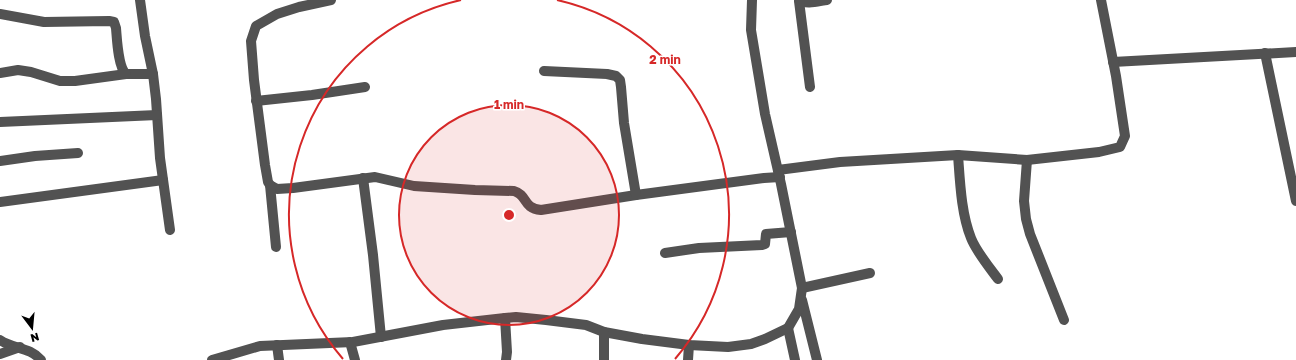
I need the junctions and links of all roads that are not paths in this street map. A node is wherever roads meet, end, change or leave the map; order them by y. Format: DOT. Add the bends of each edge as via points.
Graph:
graph roads {
  1 [pos="140,0"];
  2 [pos="331,0"];
  3 [pos="752,0"];
  4 [pos="799,0"];
  5 [pos="827,0"];
  6 [pos="1101,0"];
  7 [pos="299,4"];
  8 [pos="0,14"];
  9 [pos="1296,52"];
  10 [pos="1265,53"];
  11 [pos="1113,62"];
  12 [pos="544,71"];
  13 [pos="0,73"];
  14 [pos="126,74"];
  15 [pos="153,74"];
  16 [pos="365,87"];
  17 [pos="810,88"];
  18 [pos="256,100"];
  19 [pos="157,115"];
  20 [pos="0,122"];
  21 [pos="78,153"];
  22 [pos="958,155"];
  23 [pos="1027,160"];
  24 [pos="0,161"];
  25 [pos="779,173"];
  26 [pos="364,178"];
  27 [pos="163,180"];
  28 [pos="270,185"];
  29 [pos="636,195"];
  30 [pos="1296,201"];
  31 [pos="0,202"];
  32 [pos="170,230"];
  33 [pos="791,232"];
  34 [pos="276,247"];
  35 [pos="665,253"];
  36 [pos="870,273"];
  37 [pos="998,279"];
  38 [pos="802,293"];
  39 [pos="505,318"];
  40 [pos="1064,320"];
  41 [pos="788,328"];
  42 [pos="604,332"];
  43 [pos="381,337"];
  44 [pos="0,340"];
  45 [pos="350,342"];
  46 [pos="277,345"];
  47 [pos="689,345"];
  48 [pos="20,347"];
  49 [pos="0,354"];
  50 [pos="41,360"];
  51 [pos="212,360"];
  52 [pos="279,360"];
  53 [pos="354,360"];
  54 [pos="506,360"];
  55 [pos="604,360"];
  56 [pos="688,360"];
  57 [pos="795,360"];
  58 [pos="817,360"];
  1 -- 15 [label="street"];
  2 -- 7 [label="street"];
  3 -- 25 [label="street" via="751,30 765,114"];
  4 -- 5 [label="street"];
  4 -- 17 [label="street"];
  6 -- 11 [label="street"];
  7 -- 18 [label="street" via="256,26 251,41"];
  8 -- 14 [label="street" via="44,22 114,22 121,66"];
  9 -- 10 [label="street"];
  10 -- 11 [label="street"];
  10 -- 30 [label="street"];
  11 -- 23 [label="street" via="1125,136 1120,147 1099,152"];
  12 -- 29 [label="street" via="607,74 620,80"];
  13 -- 14 [label="street" via="18,70 60,81"];
  14 -- 15 [label="street"];
  15 -- 19 [label="street"];
  16 -- 18 [label="street"];
  18 -- 28 [label="street"];
  19 -- 20 [label="street"];
  19 -- 27 [label="street"];
  21 -- 24 [label="street"];
  22 -- 23 [label="street"];
  22 -- 25 [label="street" via="840,162"];
  22 -- 37 [label="street" via="961,193 971,238"];
  23 -- 40 [label="street" via="1024,201 1026,219"];
  25 -- 29 [label="street" via="764,178"];
  25 -- 33 [label="street"];
  26 -- 28 [label="street" via="293,188 277,189"];
  26 -- 29 [label="street" via="375,177 414,186 514,191 519,193 530,207 541,210"];
  26 -- 43 [label="street"];
  27 -- 31 [label="street"];
  27 -- 32 [label="street"];
  28 -- 34 [label="street"];
  33 -- 35 [label="street" via="766,234 765,244 762,245 698,248"];
  33 -- 38 [label="street"];
  36 -- 38 [label="street"];
  38 -- 41 [label="street" via="799,309"];
  38 -- 58 [label="street"];
  39 -- 42 [label="street" via="586,325"];
  39 -- 43 [label="street" via="444,325"];
  39 -- 54 [label="street"];
  41 -- 47 [label="street" via="751,344 728,347"];
  41 -- 57 [label="street"];
  42 -- 47 [label="street"];
  42 -- 55 [label="street"];
  43 -- 45 [label="street"];
  44 -- 48 [label="street" via="5,344"];
  45 -- 46 [label="street"];
  45 -- 53 [label="street"];
  46 -- 51 [label="street" via="260,346"];
  46 -- 52 [label="street"];
  47 -- 56 [label="street"];
  48 -- 49 [label="street"];
  48 -- 50 [label="street"];
}
